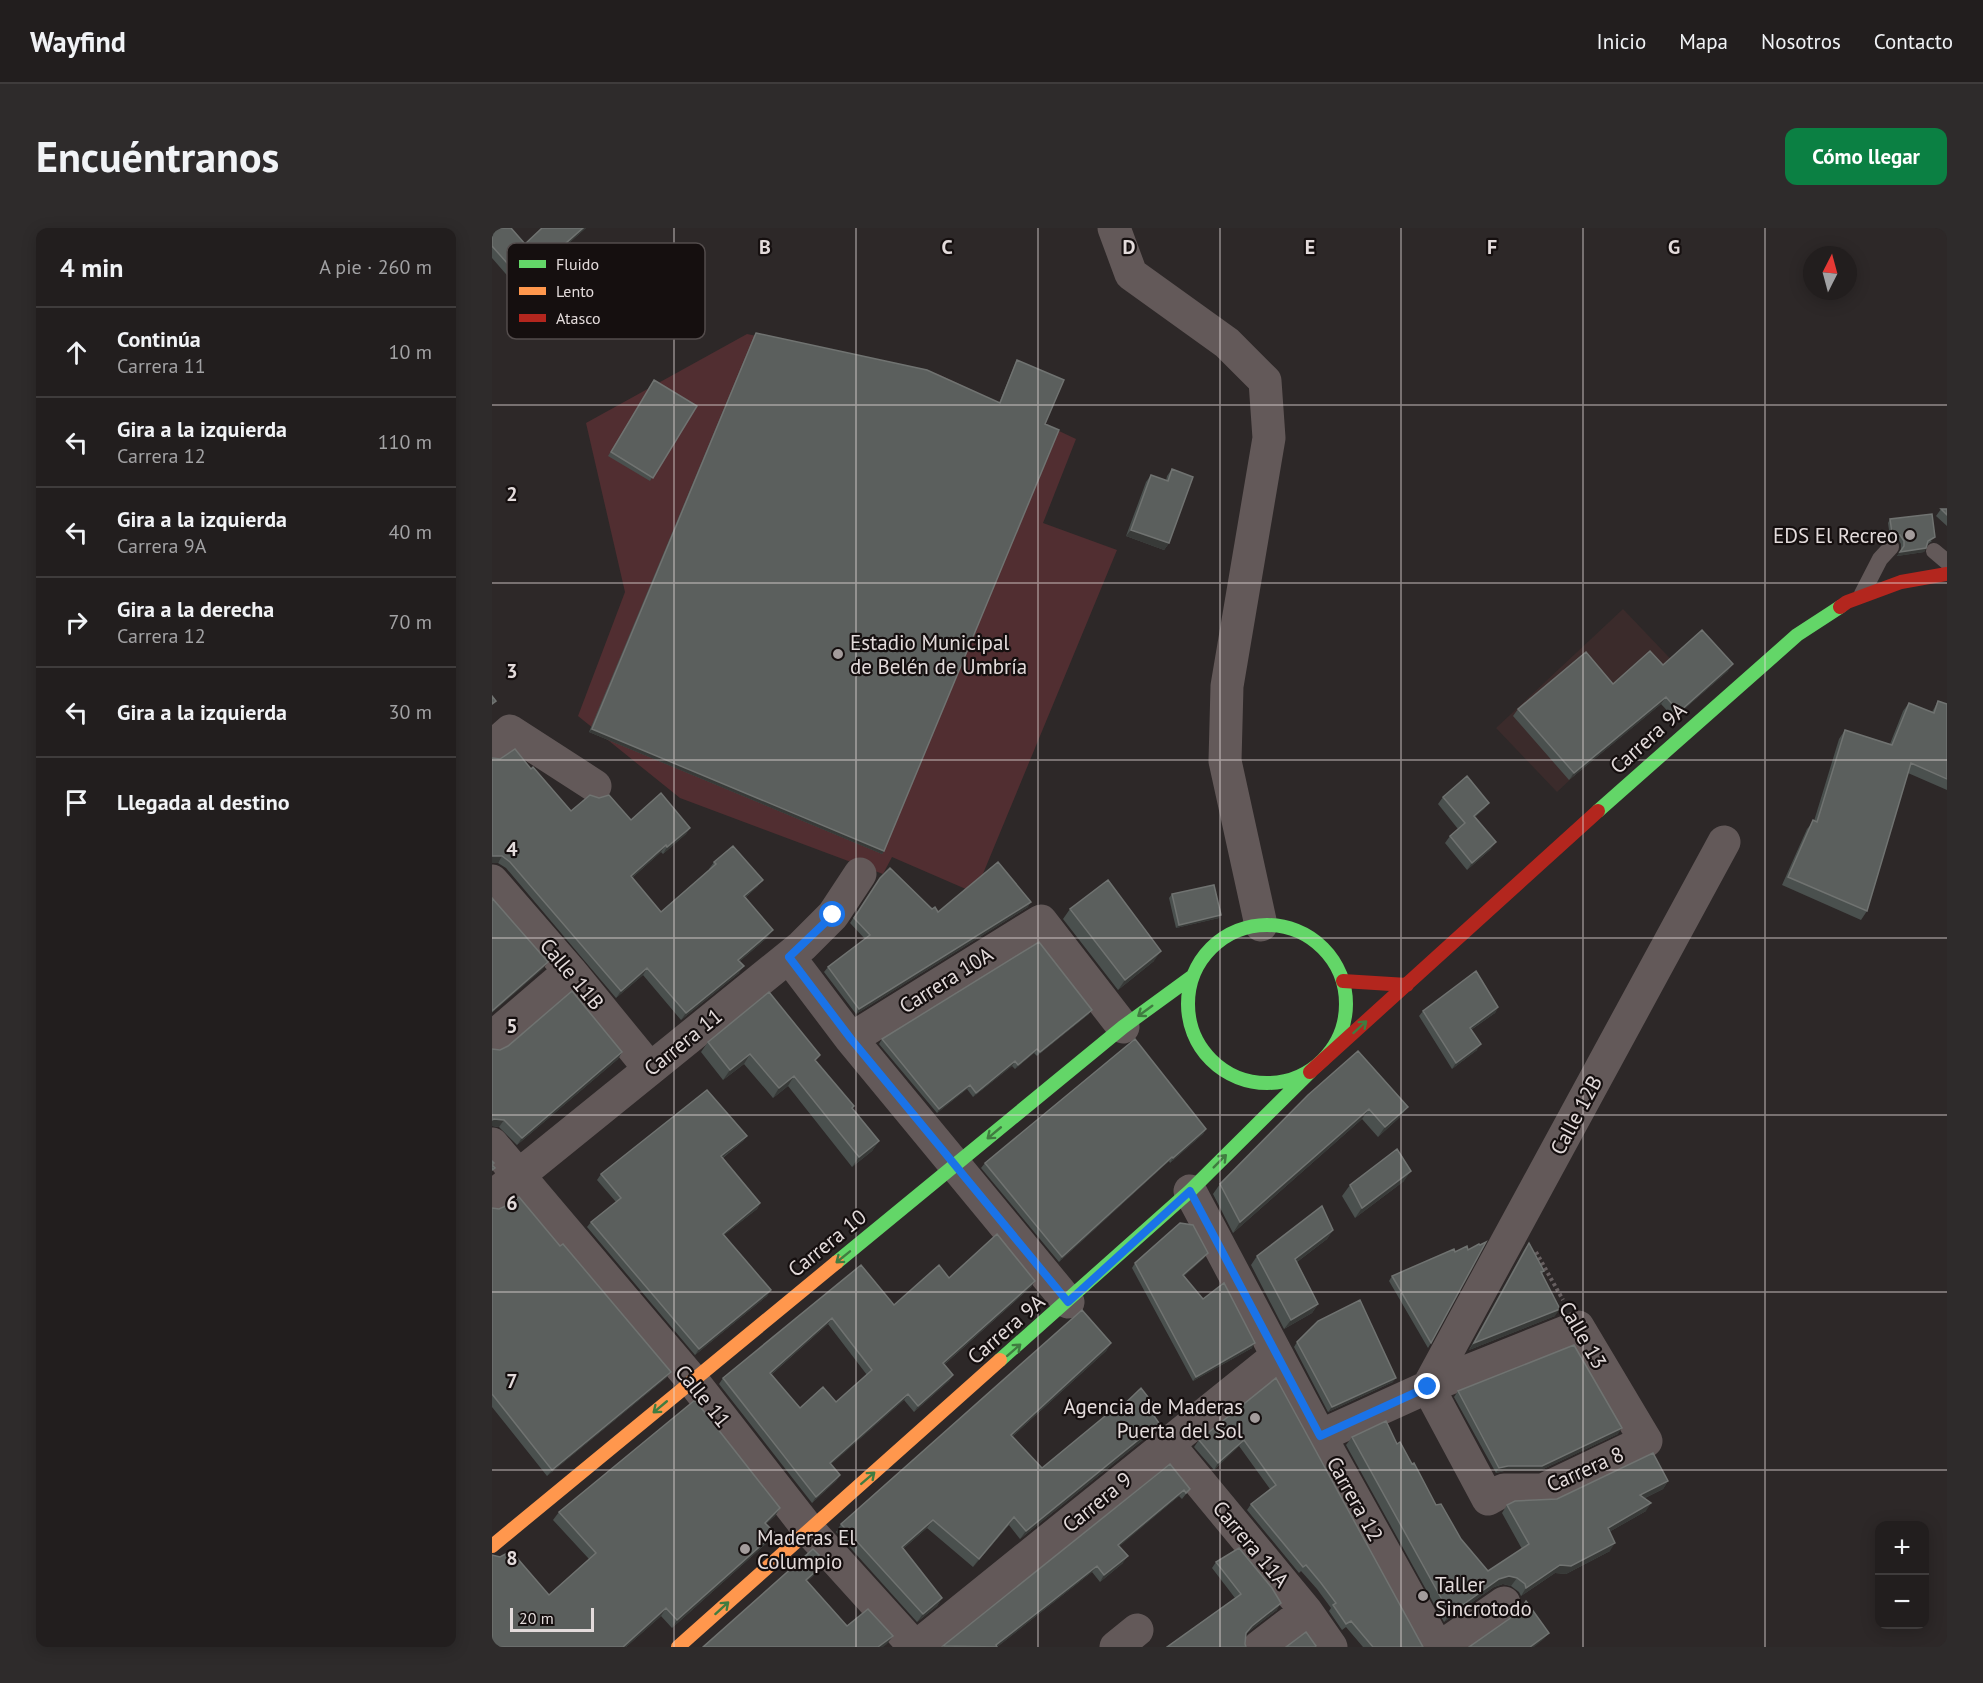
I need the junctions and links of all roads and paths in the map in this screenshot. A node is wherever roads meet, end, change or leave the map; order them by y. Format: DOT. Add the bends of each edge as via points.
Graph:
graph roads {
  1 [pos="1114,228"];
  2 [pos="1891,546"];
  3 [pos="1934,550"];
  4 [pos="1947,562"];
  5 [pos="1947,574"];
  6 [pos="1861,597"];
  7 [pos="501,739"];
  8 [pos="595,786"];
  9 [pos="1724,842"];
  10 [pos="860,874"];
  11 [pos="492,881"];
  12 [pos="1261,925"];
  13 [pos="789,957"];
  14 [pos="570,971"];
  15 [pos="1193,976"];
  16 [pos="1343,981"];
  17 [pos="1407,985"];
  18 [pos="1123,1027"];
  19 [pos="492,1038"];
  20 [pos="851,1039"];
  21 [pos="1316,1066"];
  22 [pos="650,1069"];
  23 [pos="492,1144"];
  24 [pos="955,1166"];
  25 [pos="519,1174"];
  26 [pos="1190,1191"];
  27 [pos="492,1197"];
  28 [pos="1533,1247"];
  29 [pos="1068,1302"];
  30 [pos="1578,1327"];
  31 [pos="1277,1356"];
  32 [pos="692,1380"];
  33 [pos="1428,1387"];
  34 [pos="1320,1436"];
  35 [pos="1646,1441"];
  36 [pos="1168,1444"];
  37 [pos="809,1530"];
  38 [pos="492,1546"];
  39 [pos="1504,1602"];
  40 [pos="1306,1611"];
  41 [pos="678,1647"];
  42 [pos="916,1647"];
  43 [pos="1259,1647"];
  44 [pos="1331,1647"];
  45 [pos="1439,1647"];
  1 -- 12 [label="street" via="1131,274 1227,343 1265,381 1269,438 1227,686 1225,761"];
  2 -- 6 [label="lane"];
  3 -- 4 [label="lane"];
  5 -- 6 [label="main road, Carrera 9A" via="1901,582"];
  6 -- 17 [label="main road, Carrera 9A" via="1846,602 1797,635"];
  7 -- 8 [label="street"];
  9 -- 33 [label="street, Calle 12B"];
  10 -- 13 [label="street, Carrera 11" via="833,915"];
  11 -- 14 [label="street, Calle 11B"];
  12 -- 15 [label="main road" via="1239,930 1219,941"];
  12 -- 16 [label="main road" via="1287,928 1312,939 1332,957"];
  13 -- 20 [label="street"];
  13 -- 22 [label="street, Carrera 11"];
  14 -- 19 [label="street"];
  14 -- 22 [label="street, Calle 11B"];
  15 -- 18 [label="main road, Carrera 10, one-way"];
  15 -- 21 [label="main road" via="1188,1002 1191,1027 1203,1050 1220,1067 1244,1079 1269,1083 1294,1078"];
  16 -- 17 [label="main road"];
  16 -- 21 [label="main road" via="1347,1005 1343,1028 1333,1049"];
  21 -- 17 [label="main road, Carrera 9A, one-way"];
  18 -- 20 [label="street, Carrera 10A" via="1041,921"];
  18 -- 24 [label="main road, Carrera 10, one-way"];
  20 -- 24 [label="street"];
  26 -- 21 [label="main road, Carrera 9A, one-way"];
  22 -- 25 [label="street, Carrera 11"];
  23 -- 25 [label="street, Calle 11"];
  24 -- 29 [label="street"];
  24 -- 32 [label="main road, Carrera 10, one-way"];
  25 -- 27 [label="street, Carrera 11"];
  25 -- 32 [label="street, Calle 11"];
  26 -- 29 [label="main road, Carrera 9A"];
  26 -- 31 [label="street, Carrera 12"];
  28 -- 30 [label="path, Calle 13"];
  37 -- 29 [label="main road, Carrera 9A, one-way"];
  30 -- 33 [label="street"];
  30 -- 35 [label="street, Calle 13"];
  31 -- 34 [label="street, Carrera 12"];
  31 -- 36 [label="street, Carrera 9"];
  32 -- 37 [label="street, Calle 11"];
  32 -- 38 [label="main road, Carrera 10, one-way"];
  33 -- 34 [label="street"];
  33 -- 35 [label="street, Carrera 8" via="1488,1499 1504,1490 1543,1490"];
  34 -- 45 [label="street, Carrera 12"];
  36 -- 40 [label="street, Carrera 11A"];
  36 -- 42 [label="street, Carrera 9"];
  41 -- 37 [label="main road, Carrera 9A, one-way"];
  37 -- 42 [label="street, Calle 11"];
  39 -- 45 [label="street"];
  40 -- 43 [label="street"];
  40 -- 44 [label="street, Carrera 11A"];
}
